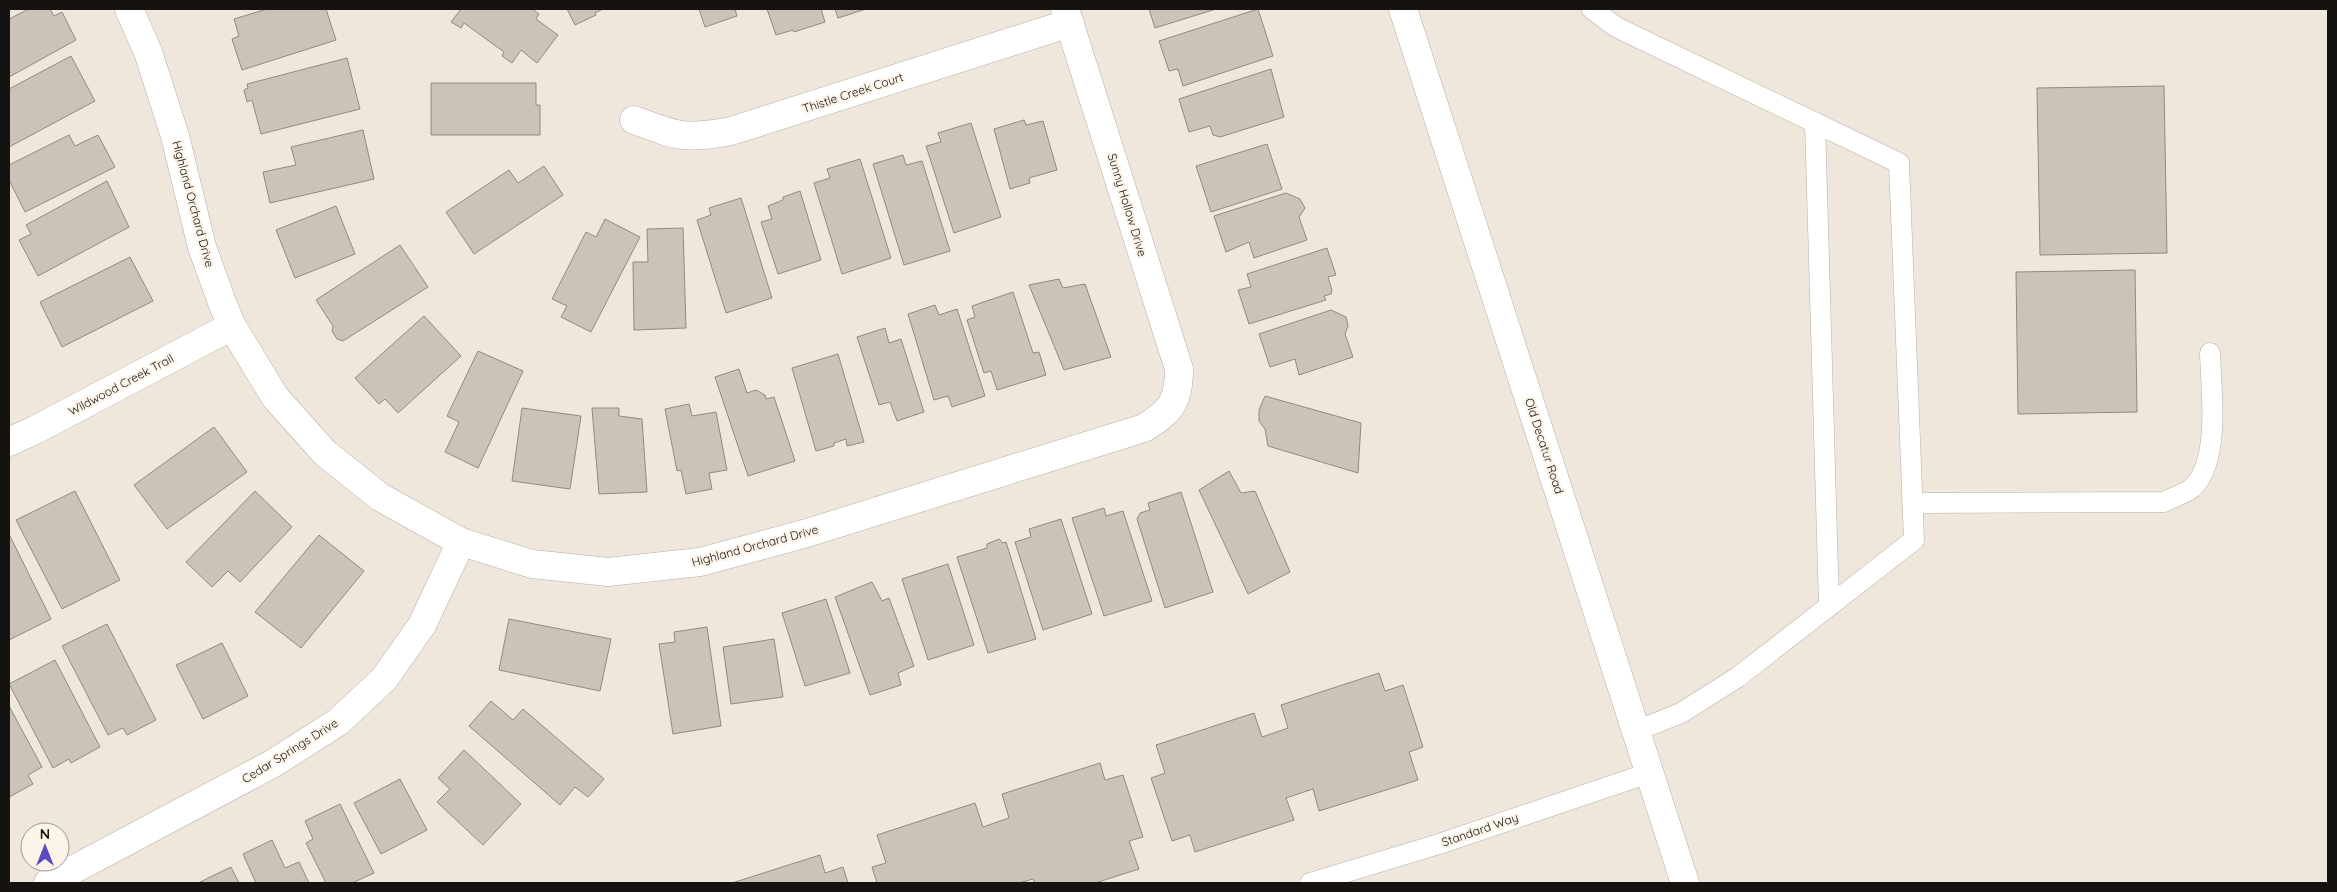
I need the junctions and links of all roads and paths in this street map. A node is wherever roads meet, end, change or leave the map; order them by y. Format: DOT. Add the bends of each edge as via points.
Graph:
graph roads {
  1 [pos="129,9"];
  2 [pos="1403,9"];
  3 [pos="1592,9"];
  4 [pos="1067,16"];
  5 [pos="634,120"];
  6 [pos="1815,122"];
  7 [pos="232,326"];
  8 [pos="2210,353"];
  9 [pos="1174,403"];
  10 [pos="9,442"];
  11 [pos="1912,503"];
  12 [pos="461,542"];
  13 [pos="1829,606"];
  14 [pos="1636,731"];
  15 [pos="1649,773"];
  16 [pos="48,883"];
  17 [pos="1310,883"];
  18 [pos="1685,883"];
  1 -- 7 [label="street, Highland Orchard Drive" via="148,52 175,136 202,247"];
  2 -- 14 [label="street, Old Decatur Road"];
  3 -- 6 [label="lane" via="1616,27"];
  4 -- 5 [label="street, Thistle Creek Court" via="731,131 700,137 677,136"];
  4 -- 9 [label="street, Sunny Hollow Drive" via="1180,369 1180,386"];
  6 -- 11 [label="lane" via="1899,163"];
  6 -- 13 [label="lane"];
  7 -- 10 [label="street, Wildwood Creek Trail"];
  7 -- 12 [label="street, Highland Orchard Drive" via="275,397 325,453 380,497"];
  8 -- 11 [label="lane" via="2213,418 2208,463 2192,488 2164,502"];
  9 -- 12 [label="street, Highland Orchard Drive" via="1163,416 1144,428 807,533 700,562 608,572 532,564"];
  11 -- 13 [label="lane" via="1914,540"];
  12 -- 16 [label="street, Cedar Springs Drive" via="422,624 384,680 338,722 272,764"];
  13 -- 14 [label="lane" via="1738,677 1681,713"];
  14 -- 15 [label="street, Old Decatur Road"];
  15 -- 17 [label="lane, Standard Way" via="1439,844"];
  15 -- 18 [label="street, Old Decatur Road"];
}
